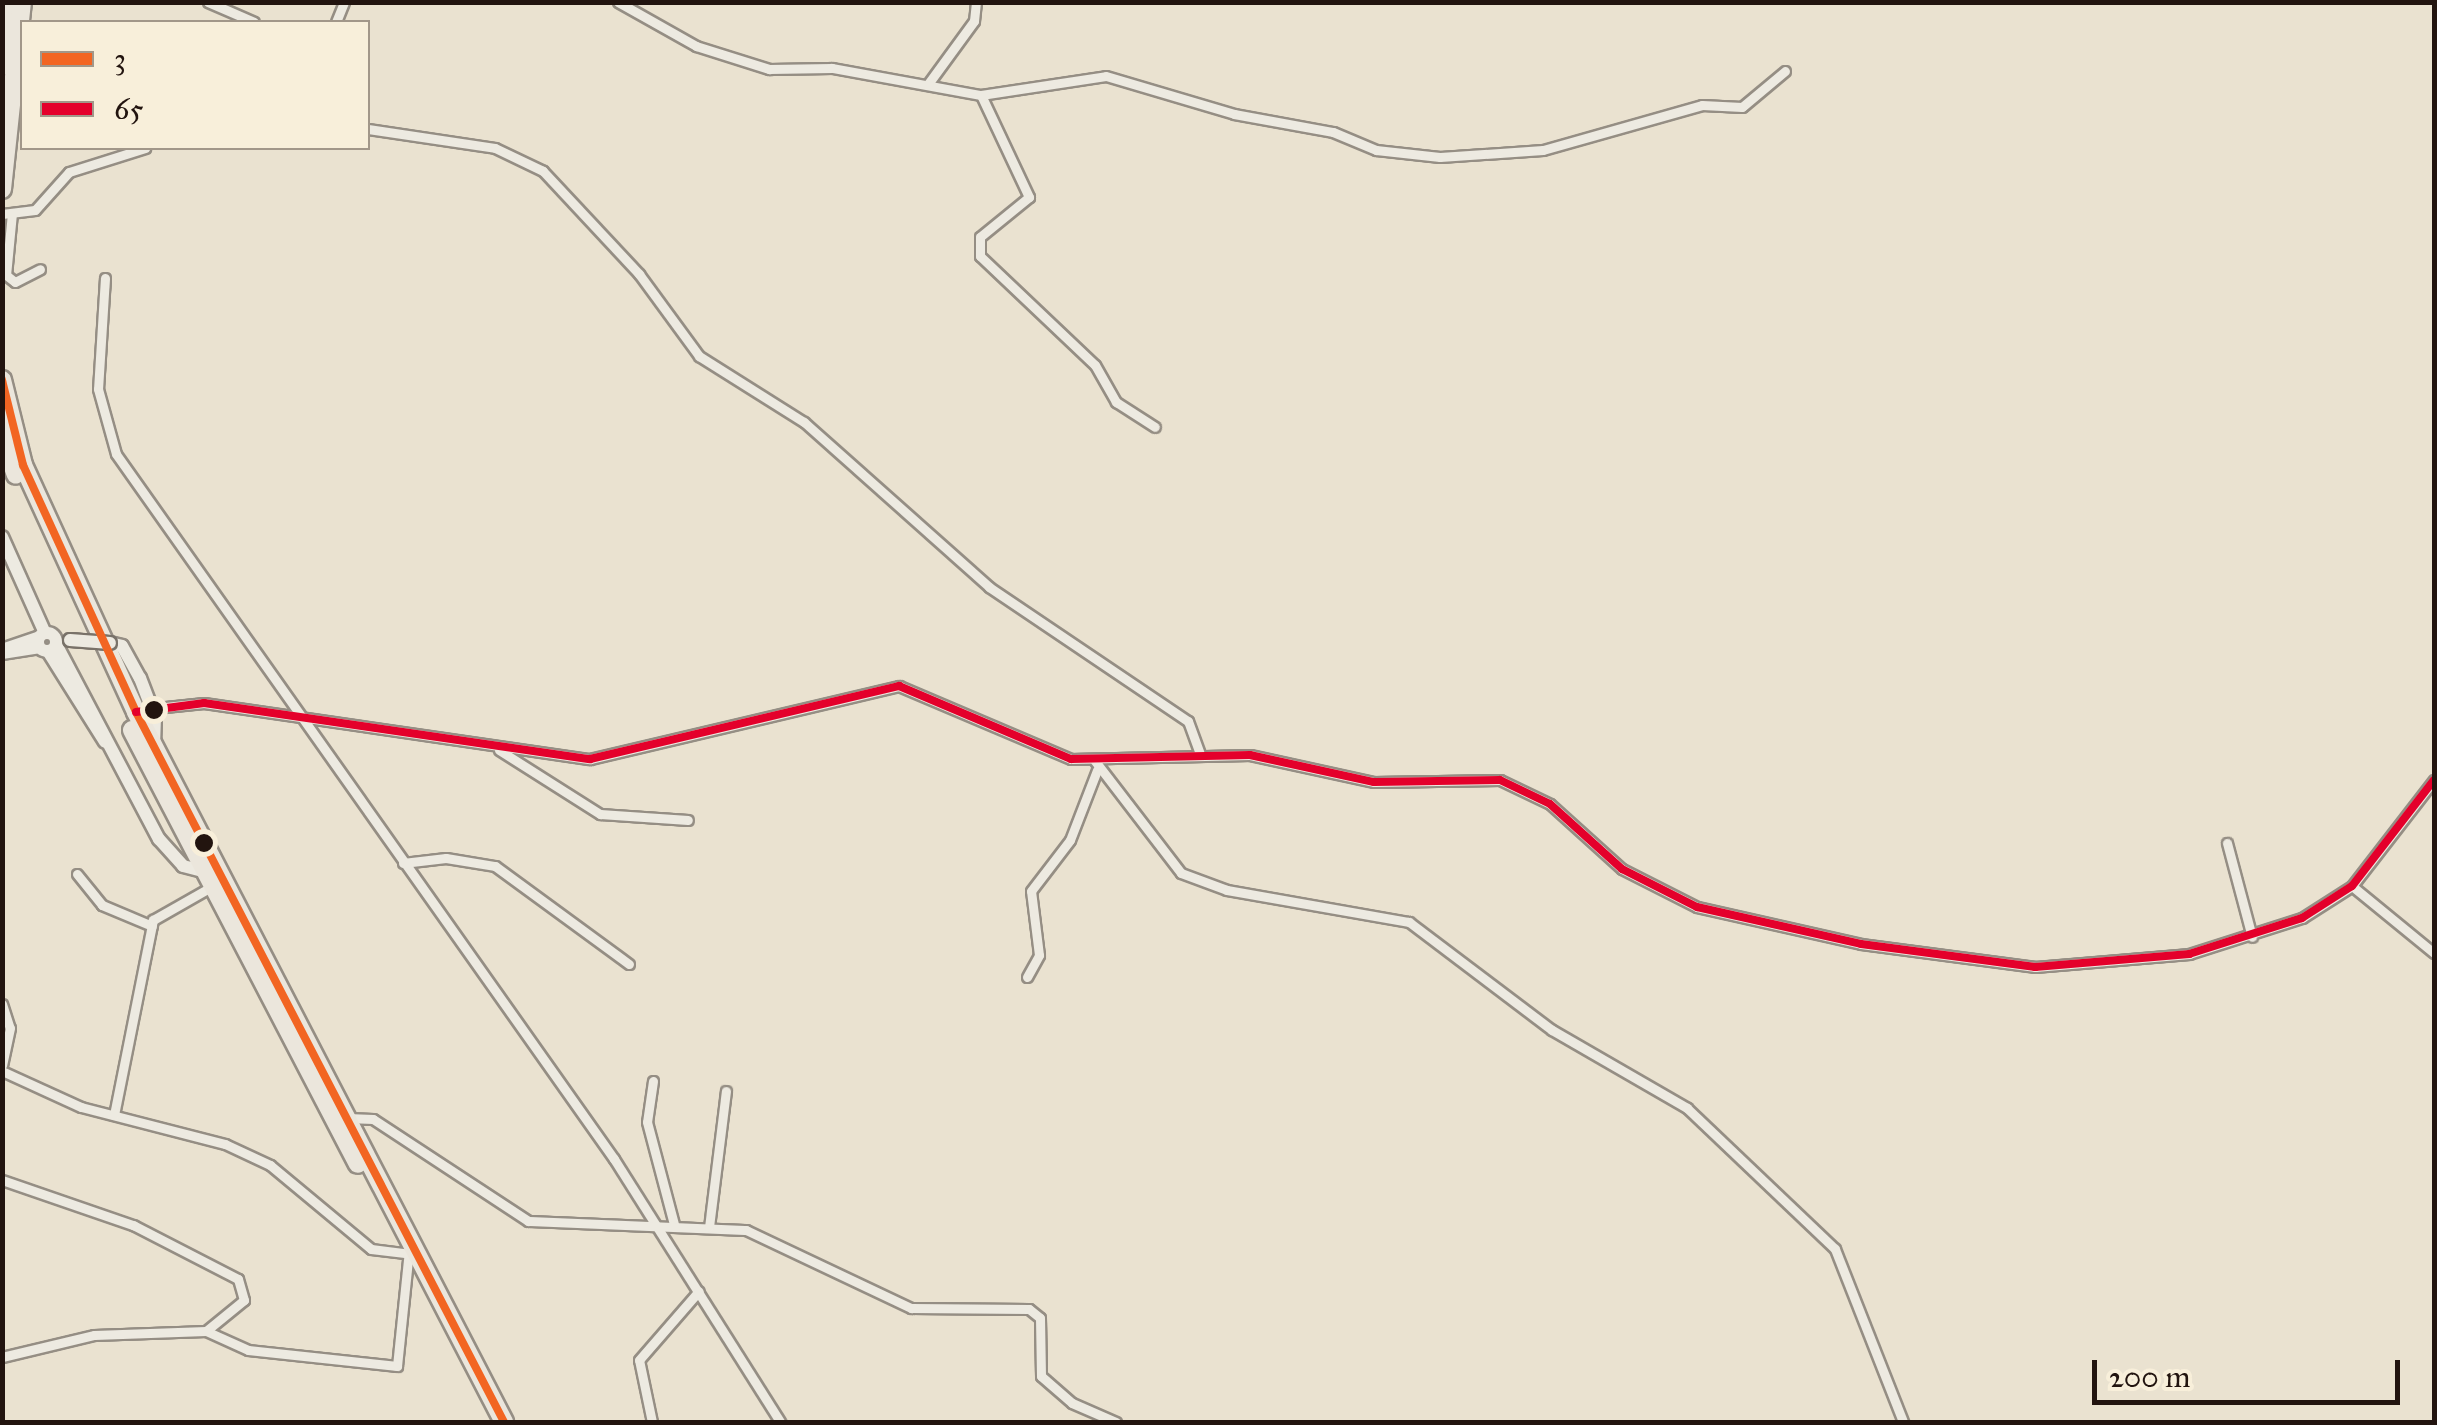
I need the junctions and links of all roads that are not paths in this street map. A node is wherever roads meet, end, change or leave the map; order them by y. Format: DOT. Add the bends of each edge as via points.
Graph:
graph roads {
  1 [pos="8,2"];
  2 [pos="208,2"];
  3 [pos="618,2"];
  4 [pos="976,2"];
  5 [pos="249,20"];
  6 [pos="20,21"];
  7 [pos="2,66"];
  8 [pos="1785,71"];
  9 [pos="928,84"];
  10 [pos="981,95"];
  11 [pos="370,129"];
  12 [pos="139,150"];
  13 [pos="2,188"];
  14 [pos="7,214"];
  15 [pos="40,269"];
  16 [pos="104,278"];
  17 [pos="2,380"];
  18 [pos="1155,427"];
  19 [pos="2,438"];
  20 [pos="2,537"];
  21 [pos="50,642"];
  22 [pos="2,651"];
  23 [pos="144,709"];
  24 [pos="304,717"];
  25 [pos="499,750"];
  26 [pos="1201,756"];
  27 [pos="1096,766"];
  28 [pos="2434,780"];
  29 [pos="688,820"];
  30 [pos="2228,843"];
  31 [pos="403,862"];
  32 [pos="199,870"];
  33 [pos="77,874"];
  34 [pos="2352,886"];
  35 [pos="209,888"];
  36 [pos="152,926"];
  37 [pos="2252,937"];
  38 [pos="2434,953"];
  39 [pos="628,964"];
  40 [pos="1026,976"];
  41 [pos="2,1004"];
  42 [pos="2,1068"];
  43 [pos="653,1081"];
  44 [pos="726,1091"];
  45 [pos="114,1115"];
  46 [pos="348,1118"];
  47 [pos="2,1180"];
  48 [pos="386,1205"];
  49 [pos="654,1223"];
  50 [pos="674,1224"];
  51 [pos="709,1227"];
  52 [pos="405,1248"];
  53 [pos="699,1291"];
  54 [pos="206,1330"];
  55 [pos="2,1358"];
  56 [pos="490,1422"];
  57 [pos="504,1422"];
  58 [pos="652,1422"];
  59 [pos="780,1422"];
  60 [pos="1116,1422"];
  61 [pos="1903,1422"];
  1 -- 7 [label="highway"];
  2 -- 5 [label="street"];
  3 -- 9 [label="street" via="696,46 768,69 832,68"];
  4 -- 9 [label="street" via="974,21"];
  6 -- 13 [label="highway"];
  8 -- 10 [label="street" via="1742,108 1702,105 1531,152 1440,157 1376,150 1332,132 1234,114 1106,76"];
  9 -- 10 [label="street"];
  10 -- 18 [label="street" via="1029,197 980,237 980,256 1095,365 1116,402"];
  11 -- 26 [label="street" via="495,148 543,171 639,274 699,356 804,422 989,587 1188,720"];
  12 -- 14 [label="street" via="69,172 38,209"];
  14 -- 15 [label="street" via="6,275 18,281"];
  16 -- 24 [label="street" via="98,389 116,454"];
  17 -- 23 [label="highway" via="23,466"];
  19 -- 32 [label="highway"];
  20 -- 21 [label="main road"];
  21 -- 22 [label="main road"];
  21 -- 23 [label="main road, bridge" via="110,643 126,652"];
  21 -- 32 [label="main road" via="166,849"];
  23 -- 24 [label="street" via="204,703"];
  23 -- 46 [label="highway" via="154,746"];
  24 -- 25 [label="street"];
  24 -- 31 [label="street"];
  25 -- 27 [label="street" via="611,758 892,686"];
  25 -- 29 [label="street" via="604,816"];
  26 -- 27 [label="street"];
  26 -- 37 [label="street" via="1271,757 1395,784 1500,780 1550,804 1622,868 1678,900 1860,944 2067,968 2189,954"];
  27 -- 40 [label="street" via="1070,840 1031,891 1039,955"];
  27 -- 61 [label="street" via="1180,873 1228,890 1409,922 1552,1030 1687,1108 1834,1249"];
  28 -- 34 [label="street"];
  30 -- 37 [label="street"];
  31 -- 39 [label="street" via="470,858 495,866"];
  31 -- 49 [label="street"];
  32 -- 35 [label="highway"];
  33 -- 36 [label="street" via="112,913"];
  34 -- 37 [label="street"];
  34 -- 38 [label="street"];
  35 -- 36 [label="street" via="156,916"];
  35 -- 48 [label="highway"];
  36 -- 45 [label="street"];
  41 -- 42 [label="street" via="10,1028"];
  42 -- 45 [label="street"];
  43 -- 50 [label="street" via="647,1122"];
  44 -- 51 [label="street"];
  45 -- 52 [label="street" via="184,1130 270,1165 371,1249"];
  46 -- 48 [label="highway"];
  46 -- 49 [label="street" via="374,1119 528,1220"];
  47 -- 54 [label="street" via="133,1225 238,1279 244,1300"];
  48 -- 52 [label="highway"];
  49 -- 50 [label="street"];
  49 -- 53 [label="street"];
  50 -- 51 [label="street"];
  51 -- 60 [label="street" via="771,1237 910,1308 1029,1309 1040,1318 1041,1376 1072,1402"];
  52 -- 54 [label="street" via="398,1366 262,1352 216,1341"];
  52 -- 56 [label="highway"];
  52 -- 57 [label="highway"];
  53 -- 58 [label="street" via="639,1360"];
  53 -- 59 [label="street"];
  54 -- 55 [label="street" via="94,1335"];
}
